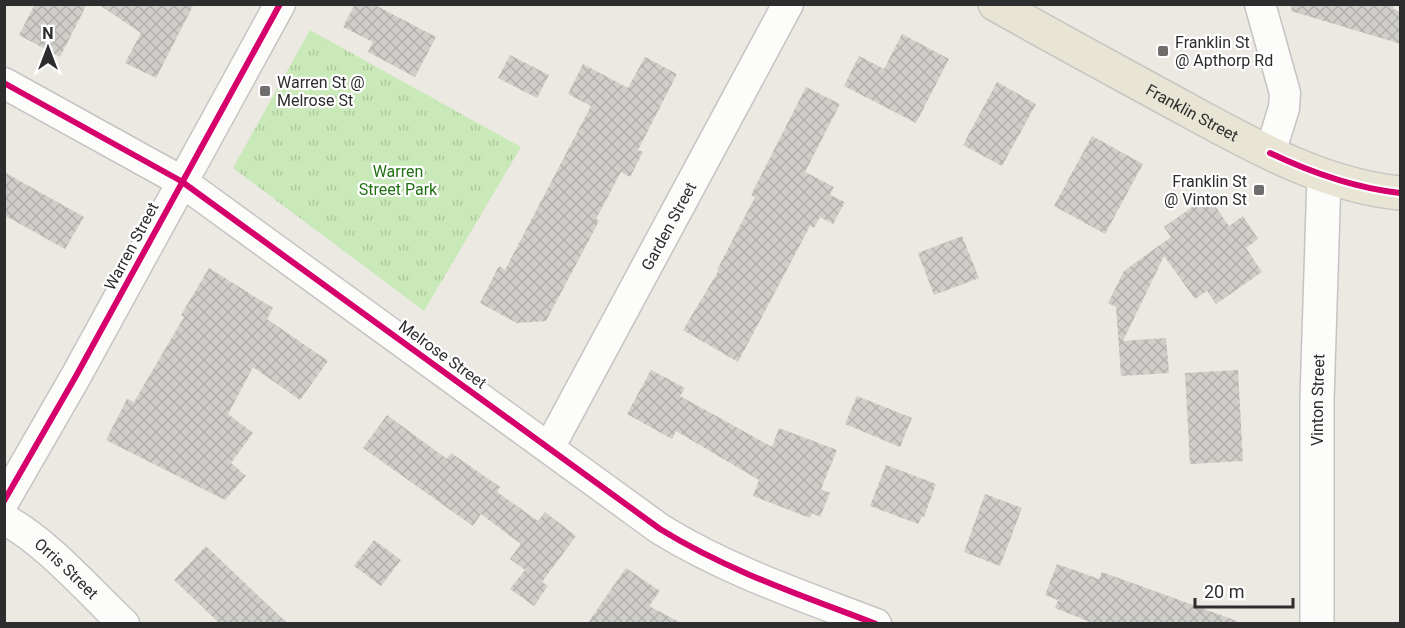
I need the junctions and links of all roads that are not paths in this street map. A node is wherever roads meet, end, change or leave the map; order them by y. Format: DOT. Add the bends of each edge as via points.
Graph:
graph roads {
  1 [pos="280,4"];
  2 [pos="788,4"];
  3 [pos="995,4"];
  4 [pos="1260,4"];
  5 [pos="4,83"];
  6 [pos="1270,153"];
  7 [pos="1324,177"];
  8 [pos="181,181"];
  9 [pos="1401,194"];
  10 [pos="549,448"];
  11 [pos="4,501"];
  12 [pos="4,519"];
  13 [pos="124,624"];
  14 [pos="876,624"];
  15 [pos="1317,624"];
  1 -- 8 [label="street, Warren Street"];
  2 -- 10 [label="street, Garden Street"];
  3 -- 6 [label="main road, Franklin Street"];
  4 -- 6 [label="street" via="1285,93"];
  5 -- 8 [label="street, Melrose Street"];
  6 -- 7 [label="main road, Franklin Street"];
  7 -- 9 [label="main road, Franklin Street"];
  7 -- 15 [label="main road, Vinton Street" via="1317,400"];
  8 -- 10 [label="street, Melrose Street"];
  8 -- 11 [label="street, Warren Street"];
  10 -- 14 [label="street, Melrose Street" via="687,546 739,571"];
  12 -- 13 [label="street, Orris Street" via="44,547"];
}
